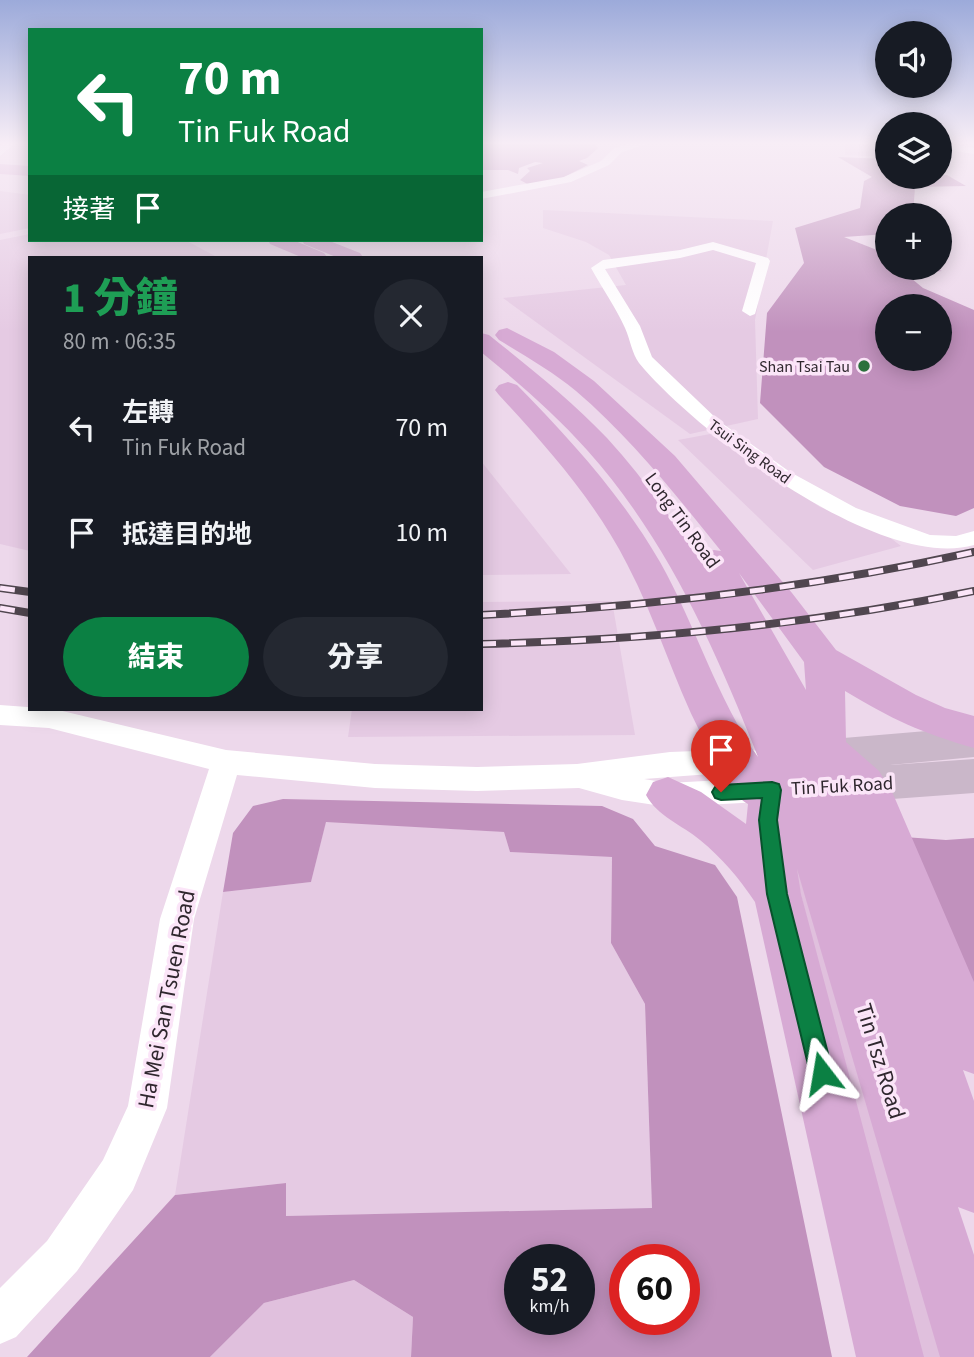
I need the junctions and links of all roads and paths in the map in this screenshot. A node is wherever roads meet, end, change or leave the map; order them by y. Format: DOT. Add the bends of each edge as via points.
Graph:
graph roads {
  1 [pos="282,242"];
  2 [pos="316,242"];
  3 [pos="315,256"];
  4 [pos="351,256"];
  5 [pos="750,311"];
  6 [pos="484,339"];
  7 [pos="974,538"];
  8 [pos="823,660"];
  9 [pos="0,715"];
  10 [pos="974,732"];
  11 [pos="974,742"];
  12 [pos="226,762"];
  13 [pos="799,771"];
  14 [pos="577,776"];
  15 [pos="974,776"];
  16 [pos="668,795"];
  17 [pos="777,894"];
  18 [pos="974,1047"];
  19 [pos="974,1183"];
  20 [pos="0,1321"];
  21 [pos="890,1357"];
  22 [pos="974,1357"];
  1 -- 3 [label="main road"];
  2 -- 4 [label="main road"];
  5 -- 7 [label="street, Tsui Sing Road" via="763,261 734,250 713,246 598,268 632,326 645,359 712,425 783,476 848,513 926,542"];
  6 -- 8 [label="main road" via="545,357 585,386 666,462"];
  6 -- 13 [label="main road, Long Tin Road" via="569,413 660,522 703,591"];
  6 -- 13 [label="main road" via="543,426 590,479 657,588 709,711"];
  6 -- 13 [label="main road, Long Tin Road" via="553,377 630,450 703,544 772,659"];
  8 -- 10 [label="main road" via="902,706"];
  8 -- 13 [label="main road" via="827,709"];
  9 -- 12 [label="street" via="49,718"];
  11 -- 13 [label="main road, Tin Fuk Road"];
  12 -- 14 [label="street" via="375,776"];
  12 -- 20 [label="street, Ha Mei San Tsuen Road" via="177,919 147,1108 118,1175 97,1206 62,1256"];
  13 -- 14 [label="street" via="670,764"];
  13 -- 15 [label="main road, Tin Fuk Road"];
  13 -- 16 [label="street, Tin Fuk Road"];
  13 -- 17 [label="main road" via="768,820"];
  13 -- 18 [label="main road" via="889,834"];
  13 -- 19 [label="main road" via="879,913"];
  13 -- 22 [label="main road, Tin Tsz Road" via="831,902"];
  14 -- 16 [label="street"];
  16 -- 17 [label="main road" via="730,835"];
  17 -- 21 [label="main road"];
}
